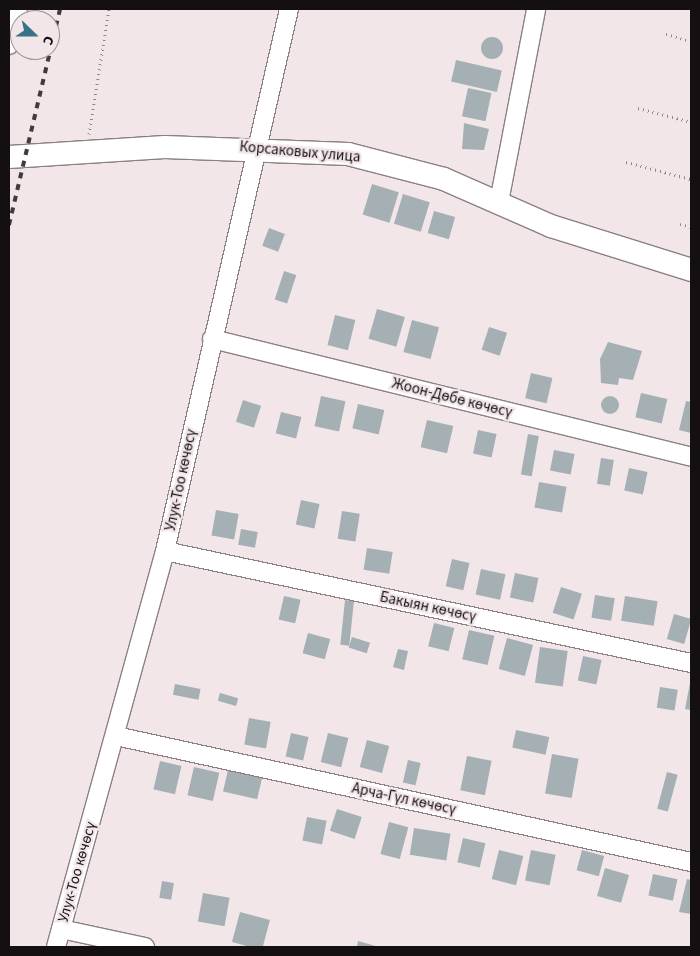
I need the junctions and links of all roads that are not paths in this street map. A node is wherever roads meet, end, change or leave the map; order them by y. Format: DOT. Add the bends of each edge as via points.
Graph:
graph roads {
  1 [pos="18,9"];
  2 [pos="289,9"];
  3 [pos="536,9"];
  4 [pos="9,45"];
  5 [pos="255,147"];
  6 [pos="9,157"];
  7 [pos="499,202"];
  8 [pos="691,270"];
  9 [pos="212,339"];
  10 [pos="691,457"];
  11 [pos="165,551"];
  12 [pos="691,663"];
  13 [pos="116,736"];
  14 [pos="691,862"];
  15 [pos="60,929"];
  16 [pos="56,947"];
  17 [pos="145,947"];
  1 -- 4 [label="street"];
  2 -- 5 [label="street, Улук-Тоо көчөсү"];
  3 -- 7 [label="street"];
  5 -- 6 [label="street, Корсаковых улица" via="86,150"];
  5 -- 7 [label="street, Корсаковых улица" via="383,161"];
  5 -- 9 [label="street, Улук-Тоо көчөсү"];
  7 -- 8 [label="street, Корсаковых улица" via="551,226"];
  9 -- 10 [label="street, Жоон-Дөбө көчөсү"];
  9 -- 11 [label="street, Улук-Тоо көчөсү"];
  11 -- 12 [label="street, Бакыян көчөсү"];
  11 -- 13 [label="street, Улук-Тоо көчөсү"];
  13 -- 14 [label="street, Арча-Гүл көчөсү"];
  13 -- 15 [label="street, Улук-Тоо көчөсү"];
  15 -- 16 [label="street, Улук-Тоо көчөсү"];
  15 -- 17 [label="street"];
}
